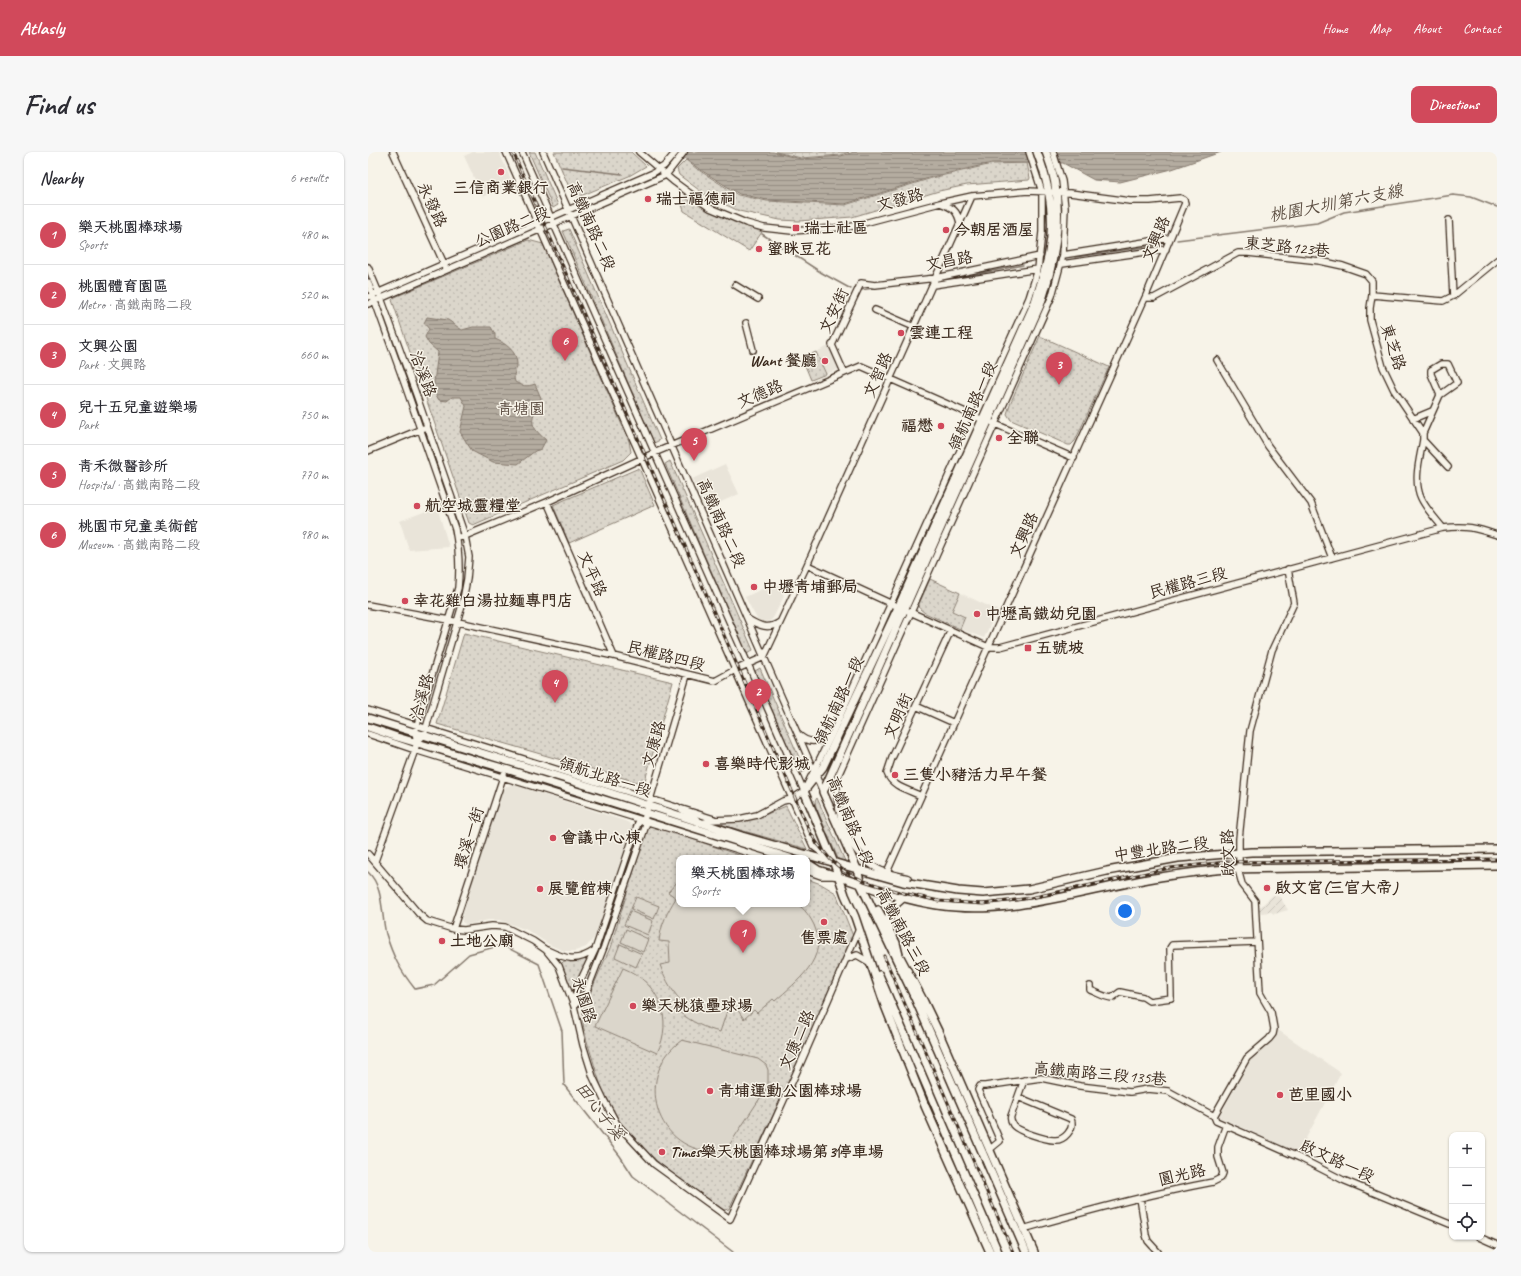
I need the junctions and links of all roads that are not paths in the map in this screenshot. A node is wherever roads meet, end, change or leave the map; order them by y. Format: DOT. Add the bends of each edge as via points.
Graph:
graph roads {
  1 [pos="393,152"];
  2 [pos="506,152"];
  3 [pos="522,152"];
  4 [pos="543,152"];
  5 [pos="639,152"];
  6 [pos="676,152"];
  7 [pos="684,152"];
  8 [pos="1029,152"];
  9 [pos="1037,152"];
  10 [pos="1046,152"];
  11 [pos="1053,152"];
  12 [pos="671,162"];
  13 [pos="660,170"];
  14 [pos="666,175"];
  15 [pos="1054,181"];
  16 [pos="1045,192"];
  17 [pos="1061,193"];
  18 [pos="972,196"];
  19 [pos="940,203"];
  20 [pos="1184,207"];
  21 [pos="570,212"];
  22 [pos="550,217"];
  23 [pos="1448,220"];
  24 [pos="553,223"];
  25 [pos="960,223"];
  26 [pos="539,226"];
  27 [pos="1170,238"];
  28 [pos="1166,249"];
  29 [pos="1063,255"];
  30 [pos="1040,256"];
  31 [pos="1497,260"];
  32 [pos="1062,264"];
  33 [pos="445,266"];
  34 [pos="368,267"];
  35 [pos="1038,269"];
  36 [pos="936,278"];
  37 [pos="368,282"];
  38 [pos="861,284"];
  39 [pos="735,285"];
  40 [pos="933,285"];
  41 [pos="379,292"];
  42 [pos="1372,294"];
  43 [pos="370,296"];
  44 [pos="1453,296"];
  45 [pos="381,298"];
  46 [pos="1145,298"];
  47 [pos="758,299"];
  48 [pos="375,301"];
  49 [pos="368,304"];
  50 [pos="875,310"];
  51 [pos="746,322"];
  52 [pos="914,327"];
  53 [pos="753,350"];
  54 [pos="1217,360"];
  55 [pos="844,372"];
  56 [pos="890,380"];
  57 [pos="1440,395"];
  58 [pos="1432,411"];
  59 [pos="1413,419"];
  60 [pos="985,420"];
  61 [pos="428,426"];
  62 [pos="421,430"];
  63 [pos="1422,433"];
  64 [pos="1423,440"];
  65 [pos="672,446"];
  66 [pos="368,451"];
  67 [pos="654,453"];
  68 [pos="1074,458"];
  69 [pos="642,459"];
  70 [pos="1448,467"];
  71 [pos="547,502"];
  72 [pos="1444,528"];
  73 [pos="1497,535"];
  74 [pos="465,536"];
  75 [pos="457,538"];
  76 [pos="1332,558"];
  77 [pos="807,566"];
  78 [pos="1288,570"];
  79 [pos="368,605"];
  80 [pos="901,608"];
  81 [pos="747,619"];
  82 [pos="449,620"];
  83 [pos="457,622"];
  84 [pos="780,622"];
  85 [pos="951,630"];
  86 [pos="988,647"];
  87 [pos="614,656"];
  88 [pos="764,657"];
  89 [pos="748,665"];
  90 [pos="735,670"];
  91 [pos="687,675"];
  92 [pos="916,706"];
  93 [pos="368,710"];
  94 [pos="368,718"];
  95 [pos="954,723"];
  96 [pos="368,727"];
  97 [pos="416,729"];
  98 [pos="425,732"];
  99 [pos="796,732"];
  100 [pos="368,734"];
  101 [pos="831,736"];
  102 [pos="417,742"];
  103 [pos="852,745"];
  104 [pos="415,750"];
  105 [pos="509,758"];
  106 [pos="834,768"];
  107 [pos="506,769"];
  108 [pos="815,774"];
  109 [pos="503,777"];
  110 [pos="804,791"];
  111 [pos="823,792"];
  112 [pos="921,796"];
  113 [pos="792,799"];
  114 [pos="650,802"];
  115 [pos="678,807"];
  116 [pos="645,817"];
  117 [pos="716,820"];
  118 [pos="702,823"];
  119 [pos="1497,849"];
  120 [pos="1239,853"];
  121 [pos="368,854"];
  122 [pos="756,855"];
  123 [pos="779,855"];
  124 [pos="808,855"];
  125 [pos="810,856"];
  126 [pos="375,861"];
  127 [pos="834,863"];
  128 [pos="810,865"];
  129 [pos="1497,865"];
  130 [pos="1238,868"];
  131 [pos="857,869"];
  132 [pos="810,872"];
  133 [pos="887,872"];
  134 [pos="838,876"];
  135 [pos="908,878"];
  136 [pos="861,885"];
  137 [pos="903,898"];
  138 [pos="878,920"];
  139 [pos="453,929"];
  140 [pos="859,929"];
  141 [pos="1257,942"];
  142 [pos="896,943"];
  143 [pos="604,947"];
  144 [pos="546,950"];
  145 [pos="595,950"];
  146 [pos="899,955"];
  147 [pos="847,959"];
  148 [pos="870,962"];
  149 [pos="1090,986"];
  150 [pos="574,1006"];
  151 [pos="1024,1080"];
  152 [pos="1018,1097"];
  153 [pos="1214,1116"];
  154 [pos="1226,1125"];
  155 [pos="989,1150"];
  156 [pos="960,1166"];
  157 [pos="994,1178"];
  158 [pos="1140,1198"];
  159 [pos="968,1202"];
  160 [pos="730,1219"];
  161 [pos="1449,1224"];
  162 [pos="1024,1229"];
  163 [pos="1485,1240"];
  164 [pos="1497,1245"];
  165 [pos="988,1251"];
  166 [pos="998,1252"];
  167 [pos="1026,1252"];
  168 [pos="1034,1252"];
  169 [pos="1158,1252"];
  1 -- 33 [label="street, 永發路"];
  2 -- 26 [label="street, 高鐵南路二段"];
  3 -- 22 [label="street, 高鐵南路二段"];
  4 -- 21 [label="street, 高鐵南路二段"];
  5 -- 13 [label="street, 文發路"];
  6 -- 12 [label="street"];
  7 -- 12 [label="street"];
  8 -- 16 [label="street, 領航南路一段" via="1038,180"];
  9 -- 15 [label="main road"];
  10 -- 15 [label="main road"];
  11 -- 15 [label="street"];
  12 -- 13 [label="street"];
  12 -- 14 [label="street"];
  13 -- 14 [label="street, 文發路"];
  13 -- 21 [label="street, 公園路二段"];
  14 -- 19 [label="street, 文發路" via="710,208 746,223 779,230 804,231 849,227"];
  14 -- 21 [label="street, 公園路二段"];
  15 -- 16 [label="main road, 領航南路一段"];
  15 -- 17 [label="main road, 領航南路一段"];
  16 -- 17 [label="street, 文發路"];
  16 -- 18 [label="street, 文發路"];
  16 -- 30 [label="street, 領航南路一段"];
  16 -- 60 [label="main road, 領航南路一段" via="1051,229 1044,275"];
  17 -- 20 [label="street, 文發路" via="1130,201 1180,198 1184,200"];
  17 -- 29 [label="street, 領航南路一段"];
  17 -- 60 [label="main road, 領航南路一段" via="1050,277 1041,303"];
  18 -- 19 [label="street, 文發路"];
  18 -- 25 [label="street, 文智路"];
  19 -- 25 [label="street" via="954,209"];
  20 -- 27 [label="street, 文興路"];
  21 -- 22 [label="street, 公園路二段"];
  21 -- 24 [label="street, 公園路二段"];
  21 -- 65 [label="street, 高鐵南路二段"];
  22 -- 24 [label="street, 高鐵南路二段"];
  22 -- 26 [label="street, 公園路二段"];
  23 -- 44 [label="street"];
  24 -- 26 [label="street, 公園路二段"];
  24 -- 67 [label="street, 高鐵南路二段"];
  25 -- 36 [label="street, 文智路"];
  26 -- 33 [label="street, 公園路二段"];
  26 -- 69 [label="street, 高鐵南路二段"];
  27 -- 28 [label="street, 文興路"];
  27 -- 29 [label="street"];
  28 -- 32 [label="street"];
  28 -- 46 [label="street, 文興路"];
  29 -- 32 [label="street, 領航南路一段"];
  30 -- 35 [label="street, 領航南路一段"];
  30 -- 36 [label="street, 文昌路"];
  31 -- 44 [label="street"];
  32 -- 60 [label="street, 領航南路一段" via="1048,307"];
  33 -- 41 [label="street, 公園路二段"];
  33 -- 45 [label="street, 公園路二段"];
  34 -- 41 [label="street, 洽溪路"];
  35 -- 40 [label="street, 文昌路"];
  35 -- 60 [label="street, 領航南路一段"];
  36 -- 38 [label="street, 文昌路" via="874,286"];
  36 -- 40 [label="street, 文智路"];
  37 -- 43 [label="street, 洽溪路"];
  38 -- 55 [label="street, 文安街" via="832,345"];
  39 -- 47 [label="street"];
  40 -- 52 [label="street, 文智路"];
  41 -- 43 [label="street, 公園路二段"];
  41 -- 45 [label="street, 洽溪路"];
  42 -- 44 [label="street" via="1443,301"];
  42 -- 46 [label="street, 東芝路123巷" via="1372,281 1366,274 1355,270 1320,261 1238,253 1154,298"];
  42 -- 59 [label="street, 東芝路" via="1370,320 1383,367"];
  43 -- 48 [label="street, 洽溪路"];
  45 -- 48 [label="street, 公園路二段"];
  45 -- 61 [label="street, 洽溪路"];
  46 -- 68 [label="street, 文興路"];
  48 -- 49 [label="street, 公園路二段"];
  48 -- 62 [label="street, 洽溪路"];
  50 -- 52 [label="street"];
  51 -- 53 [label="street"];
  52 -- 56 [label="street, 文智路"];
  54 -- 76 [label="street" via="1268,446 1311,503"];
  55 -- 56 [label="street, 文德路" via="860,366"];
  55 -- 65 [label="street, 文德路"];
  56 -- 60 [label="street, 文德路"];
  56 -- 77 [label="street, 文智路"];
  57 -- 57 [label="street" via="1457,383 1448,364 1441,364 1431,370"];
  57 -- 58 [label="street"];
  58 -- 59 [label="street"];
  58 -- 63 [label="street"];
  59 -- 63 [label="street, 東芝路"];
  60 -- 68 [label="street, 文德路"];
  60 -- 80 [label="main road, 領航南路一段"];
  60 -- 80 [label="street, 領航南路一段"];
  61 -- 62 [label="street"];
  61 -- 74 [label="street, 洽溪路"];
  62 -- 66 [label="street"];
  62 -- 75 [label="street, 洽溪路"];
  63 -- 64 [label="street, 東芝路"];
  64 -- 70 [label="street"];
  64 -- 72 [label="street, 東芝路" via="1417,479 1420,497"];
  65 -- 67 [label="street, 文德路"];
  65 -- 81 [label="street, 高鐵南路二段"];
  67 -- 69 [label="street, 文德路"];
  67 -- 89 [label="street, 高鐵南路二段"];
  68 -- 86 [label="street, 文興路"];
  69 -- 71 [label="street, 文德路"];
  69 -- 90 [label="street, 高鐵南路二段"];
  71 -- 74 [label="street, 文德路"];
  71 -- 87 [label="street, 文平路"];
  72 -- 73 [label="street, 民權路三段" via="1474,527"];
  72 -- 76 [label="street, 民權路三段"];
  74 -- 75 [label="street, 文德路"];
  74 -- 83 [label="street, 洽溪路" via="469,557 467,580"];
  75 -- 82 [label="street, 洽溪路" via="460,568 458,588"];
  76 -- 78 [label="street, 民權路三段"];
  77 -- 80 [label="street"];
  77 -- 84 [label="street"];
  78 -- 86 [label="street, 民權路三段" via="1000,647"];
  78 -- 120 [label="street, 啟文路" via="1294,603 1272,650 1250,731"];
  79 -- 82 [label="street, 民權路四段"];
  80 -- 85 [label="street"];
  80 -- 101 [label="street, 領航南路一段"];
  80 -- 103 [label="street, 領航南路一段"];
  80 -- 106 [label="main road, 領航南路一段"];
  80 -- 108 [label="main road, 領航南路一段" via="824,767"];
  81 -- 84 [label="street" via="769,627"];
  81 -- 88 [label="street, 高鐵南路二段"];
  82 -- 83 [label="street, 民權路四段"];
  82 -- 97 [label="street, 洽溪路"];
  83 -- 87 [label="street, 民權路四段"];
  83 -- 98 [label="street, 洽溪路"];
  84 -- 88 [label="street"];
  85 -- 86 [label="street"];
  85 -- 92 [label="street, 文明街"];
  86 -- 95 [label="street, 文興路"];
  87 -- 91 [label="street, 民權路四段"];
  88 -- 89 [label="street, 民權路四段"];
  88 -- 99 [label="street, 高鐵南路二段"];
  89 -- 90 [label="street, 民權路四段"];
  89 -- 110 [label="street, 高鐵南路二段"];
  90 -- 91 [label="street, 民權路四段" via="715,681"];
  90 -- 113 [label="street, 高鐵南路二段"];
  91 -- 114 [label="street, 文康路"];
  92 -- 95 [label="street"];
  92 -- 112 [label="street, 文明街" via="887,773 890,780 897,785"];
  93 -- 97 [label="street, 領航北路一段"];
  94 -- 97 [label="main road, 領航北路一段"];
  95 -- 112 [label="street, 文興路"];
  96 -- 102 [label="main road, 領航北路一段"];
  97 -- 98 [label="main road, 領航北路一段"];
  97 -- 102 [label="street, 洽溪路"];
  98 -- 102 [label="street, 洽溪路"];
  98 -- 105 [label="main road, 領航北路一段"];
  99 -- 101 [label="street" via="808,741 814,742"];
  99 -- 108 [label="street, 高鐵南路二段"];
  100 -- 104 [label="street, 領航北路一段"];
  101 -- 108 [label="street, 領航南路一段"];
  102 -- 104 [label="street"];
  102 -- 107 [label="main road, 領航北路一段"];
  103 -- 106 [label="street"];
  103 -- 133 [label="street, 高鐵南路二段" via="837,778 838,809 854,848 866,861"];
  104 -- 109 [label="street, 領航北路一段"];
  104 -- 126 [label="street"];
  105 -- 107 [label="street, 環溪一街"];
  105 -- 114 [label="main road, 領航北路一段"];
  106 -- 111 [label="main road, 領航南路一段"];
  107 -- 109 [label="street, 環溪一街"];
  107 -- 116 [label="main road, 領航北路一段"];
  108 -- 110 [label="main road, 領航南路一段"];
  108 -- 111 [label="street, 高鐵南路二段"];
  109 -- 116 [label="street, 領航北路一段"];
  109 -- 139 [label="street, 環溪一街"];
  110 -- 113 [label="street"];
  110 -- 127 [label="main road, 高鐵南路二段"];
  111 -- 131 [label="main road, 高鐵南路二段"];
  112 -- 133 [label="street, 文興路"];
  113 -- 117 [label="street" via="783,801 757,816"];
  113 -- 127 [label="street, 高鐵南路二段" via="813,846"];
  114 -- 115 [label="street, 領航北路一段"];
  114 -- 116 [label="street, 文康路"];
  114 -- 118 [label="main road, 領航北路一段"];
  115 -- 117 [label="street, 領航北路一段"];
  115 -- 118 [label="street"];
  116 -- 122 [label="street, 領航北路一段"];
  116 -- 123 [label="main road, 領航北路一段"];
  116 -- 143 [label="street, 文康路" via="645,829"];
  116 -- 145 [label="street, 文康路" via="638,823"];
  117 -- 118 [label="street"];
  118 -- 124 [label="main road, 領航北路一段"];
  119 -- 120 [label="main road, 中豐北路二段"];
  120 -- 130 [label="street, 啟文路"];
  120 -- 131 [label="main road, 中豐北路二段" via="1178,858 1029,889 983,893 916,885"];
  121 -- 126 [label="street, 永園路"];
  125 -- 127 [label="main road, 領航北路一段"];
  126 -- 139 [label="street, 永園路" via="427,921"];
  127 -- 131 [label="main road, 中豐北路二段"];
  127 -- 134 [label="main road, 高鐵南路二段"];
  128 -- 134 [label="main road"];
  129 -- 130 [label="main road, 中豐北路二段"];
  130 -- 137 [label="main road, 中豐北路二段" via="1150,879 1024,905 952,907"];
  130 -- 141 [label="street, 啟文路" via="1242,884 1255,901"];
  131 -- 136 [label="main road, 高鐵南路二段"];
  132 -- 134 [label="street" via="822,876"];
  133 -- 135 [label="street, 高鐵南路二段"];
  134 -- 136 [label="main road, 中豐北路二段"];
  134 -- 140 [label="main road"];
  136 -- 137 [label="main road, 中豐北路二段"];
  136 -- 138 [label="main road, 高鐵南路三段"];
  136 -- 142 [label="main road, 高鐵南路三段"];
  137 -- 142 [label="main road" via="892,908 888,917"];
  138 -- 146 [label="main road"];
  138 -- 157 [label="main road, 高鐵南路三段"];
  139 -- 144 [label="street, 永園路" via="505,927"];
  140 -- 147 [label="street, 文康二路"];
  140 -- 148 [label="main road"];
  140 -- 156 [label="main road"];
  141 -- 149 [label="street" via="1172,945 1171,998 1149,1001 1143,997 1120,992 1112,998 1104,997 1090,990"];
  141 -- 153 [label="street, 啟文路" via="1260,993 1271,1012 1273,1034 1247,1058"];
  142 -- 146 [label="main road, 高鐵南路三段"];
  143 -- 145 [label="street"];
  143 -- 150 [label="street, 文康路" via="586,993"];
  144 -- 145 [label="street" via="564,958 576,958 587,956"];
  144 -- 150 [label="street, 永園路" via="559,966"];
  145 -- 150 [label="street, 文康路" via="577,988"];
  146 -- 155 [label="main road, 高鐵南路三段" via="938,1031"];
  147 -- 148 [label="street" via="857,955"];
  147 -- 160 [label="street, 文康二路"];
  148 -- 159 [label="main road" via="925,1106"];
  150 -- 160 [label="street, 永園路" via="593,1077 617,1124 654,1164"];
  151 -- 152 [label="street"];
  151 -- 153 [label="street, 高鐵南路三段135巷" via="1041,1078 1130,1092 1163,1090"];
  151 -- 155 [label="street, 高鐵南路三段135巷" via="980,1086 978,1090 1000,1141"];
  152 -- 152 [label="street" via="1010,1119 1018,1129 1056,1140 1072,1128 1071,1119"];
  153 -- 154 [label="street, 啟文路一段"];
  154 -- 158 [label="street, 圓光路" via="1218,1147 1218,1157 1223,1170 1221,1178"];
  154 -- 161 [label="street, 啟文路一段" via="1343,1180"];
  155 -- 157 [label="main road"];
  155 -- 162 [label="main road, 高鐵南路三段"];
  156 -- 159 [label="main road"];
  156 -- 166 [label="main road"];
  157 -- 167 [label="main road, 高鐵南路三段"];
  158 -- 162 [label="street, 圓光路"];
  158 -- 169 [label="street, 圓光路" via="1146,1235"];
  159 -- 165 [label="main road"];
  162 -- 168 [label="main road, 高鐵南路三段"];
  163 -- 164 [label="street"];
}
